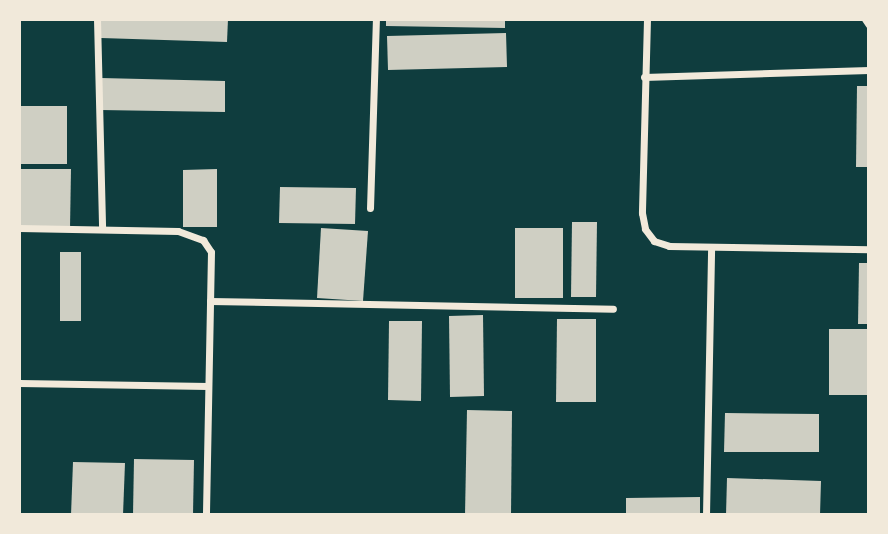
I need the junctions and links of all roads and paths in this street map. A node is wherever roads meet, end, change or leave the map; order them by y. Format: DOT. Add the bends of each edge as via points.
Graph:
graph roads {
  1 [pos="97,19"];
  2 [pos="376,19"];
  3 [pos="647,19"];
  4 [pos="866,19"];
  5 [pos="869,24"];
  6 [pos="869,70"];
  7 [pos="644,77"];
  8 [pos="370,208"];
  9 [pos="19,228"];
  10 [pos="102,229"];
  11 [pos="711,248"];
  12 [pos="869,249"];
  13 [pos="210,301"];
  14 [pos="613,309"];
  15 [pos="19,383"];
  16 [pos="208,386"];
  17 [pos="206,515"];
  18 [pos="706,515"];
  1 -- 10 [label="street"];
  2 -- 8 [label="street"];
  3 -- 7 [label="street"];
  4 -- 5 [label="street"];
  6 -- 7 [label="street"];
  7 -- 11 [label="street" via="645,229 653,240 669,246"];
  9 -- 10 [label="street"];
  10 -- 13 [label="street" via="178,231 203,240 211,253"];
  11 -- 12 [label="street"];
  11 -- 18 [label="street"];
  13 -- 14 [label="street"];
  13 -- 16 [label="street"];
  15 -- 16 [label="street"];
  16 -- 17 [label="street"];
}
